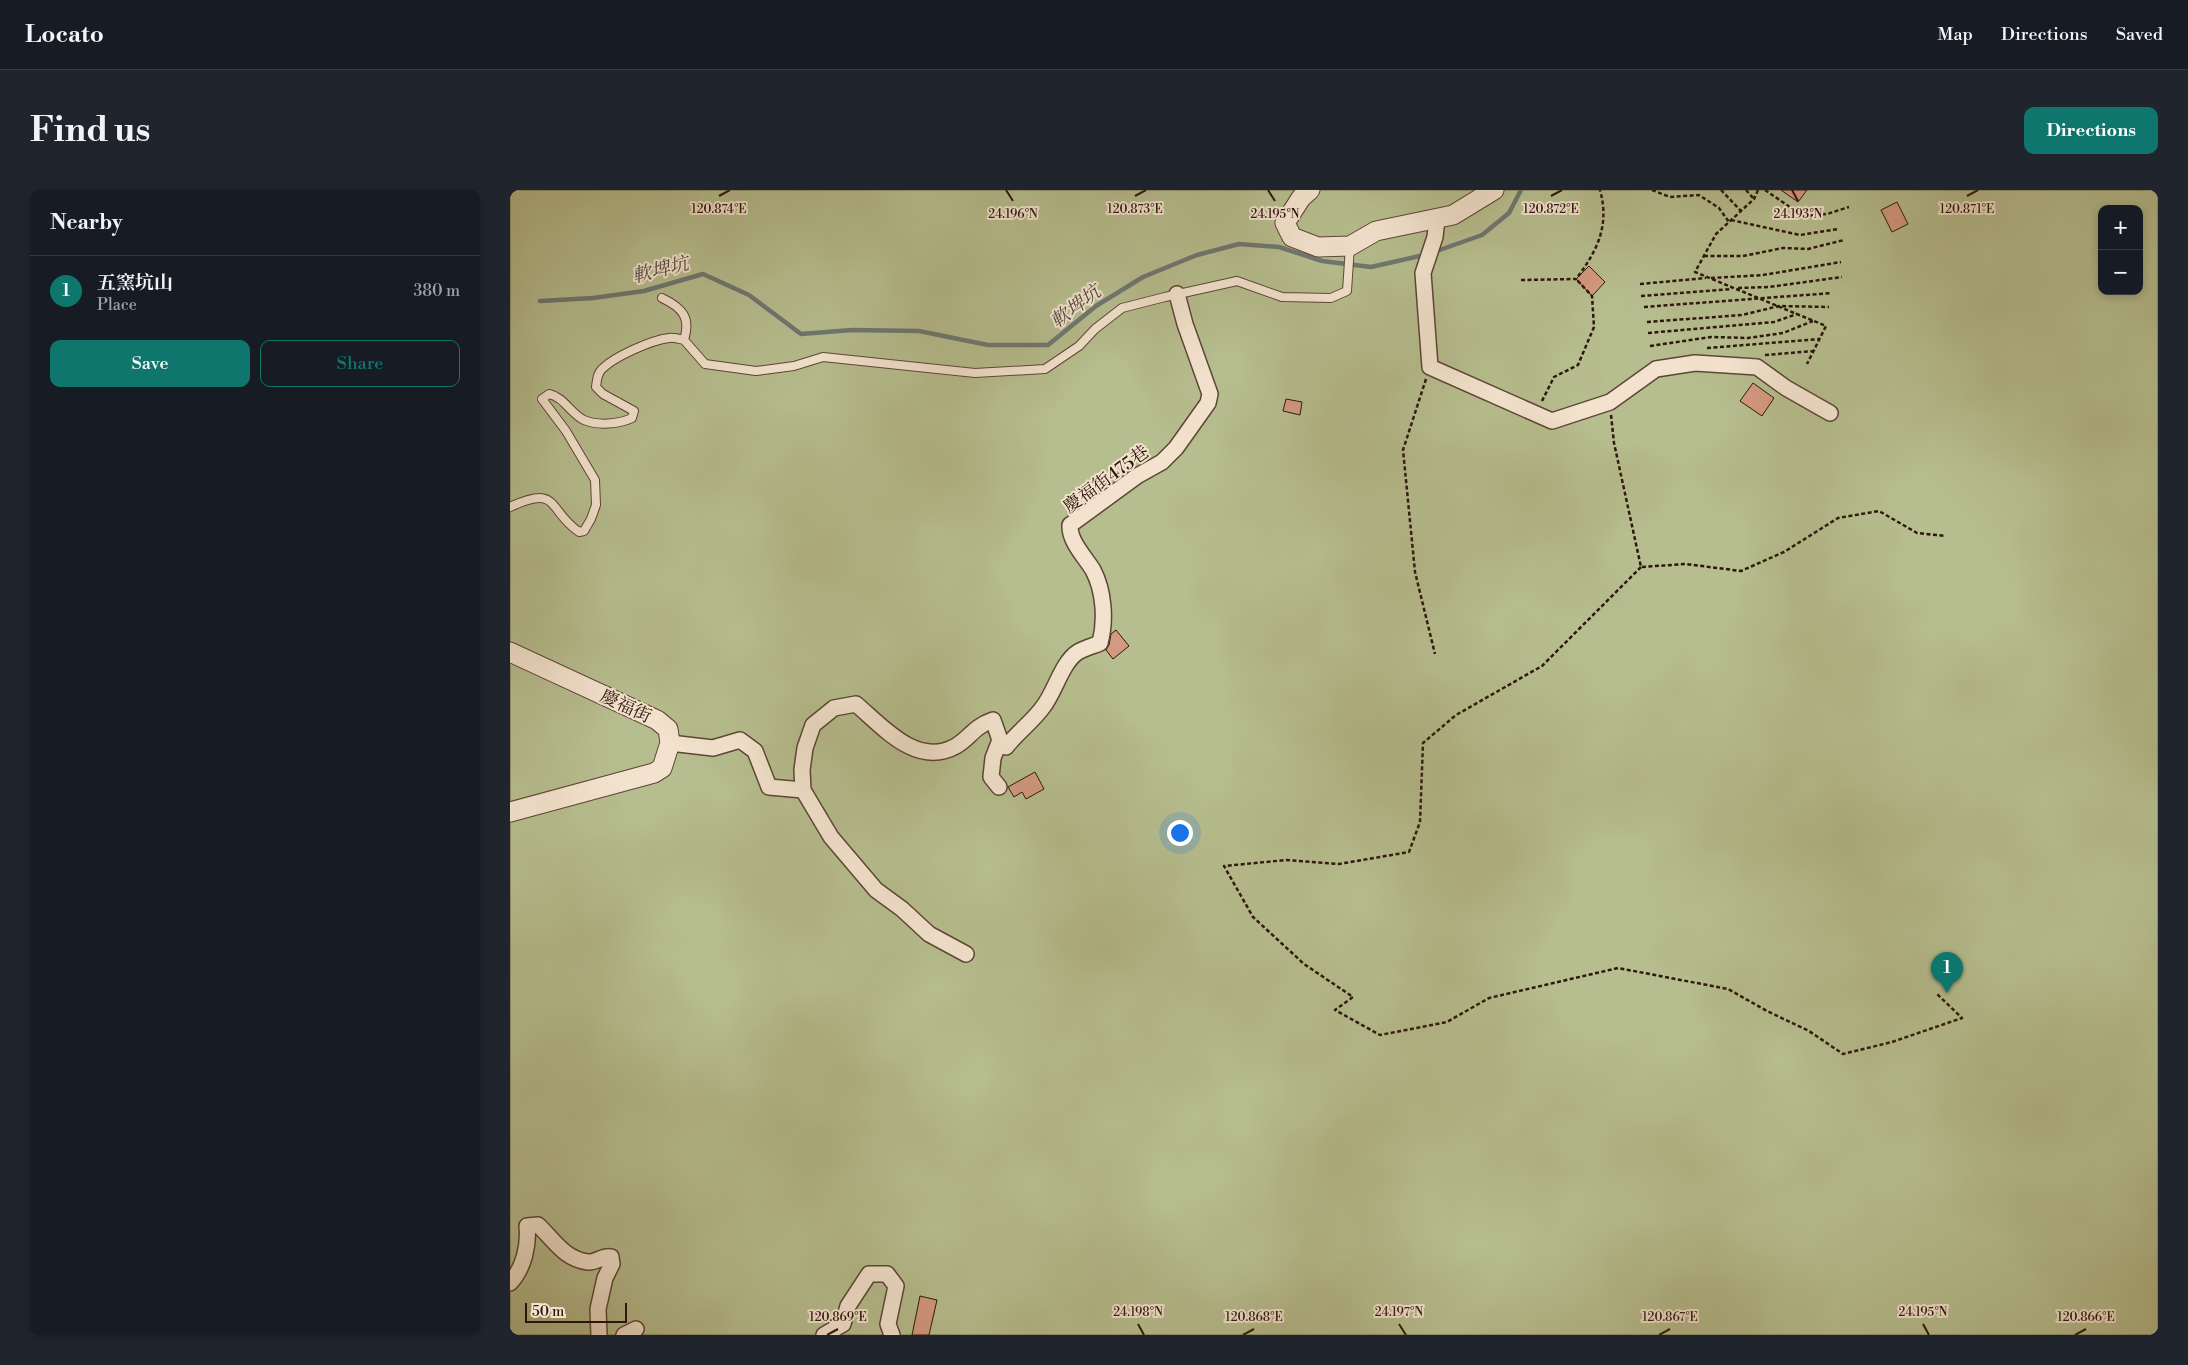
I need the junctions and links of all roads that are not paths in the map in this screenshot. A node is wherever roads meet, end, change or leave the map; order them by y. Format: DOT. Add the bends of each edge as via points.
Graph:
graph roads {
  1 [pos="1310,190"];
  2 [pos="1494,190"];
  3 [pos="1436,228"];
  4 [pos="1350,246"];
  5 [pos="1178,294"];
  6 [pos="662,298"];
  7 [pos="684,340"];
  8 [pos="1830,413"];
  9 [pos="510,507"];
  10 [pos="510,652"];
  11 [pos="1000,740"];
  12 [pos="670,743"];
  13 [pos="999,787"];
  14 [pos="804,790"];
  15 [pos="510,812"];
  16 [pos="966,954"];
  17 [pos="510,1283"];
  18 [pos="599,1335"];
  19 [pos="824,1335"];
  20 [pos="892,1335"];
  1 -- 4 [label="street" via="1300,198 1285,223 1292,237 1318,247"];
  2 -- 3 [label="street"];
  3 -- 4 [label="street" via="1376,231"];
  3 -- 8 [label="street" via="1423,273 1430,367 1552,421 1610,402 1656,369 1695,363 1757,367"];
  4 -- 5 [label="lane" via="1347,291 1331,298 1282,297 1237,281"];
  5 -- 7 [label="lane" via="1122,308 1064,358 1045,369 1027,371 975,373 823,357 794,366 756,371 722,368 705,364"];
  5 -- 11 [label="street, 慶福街475巷" via="1210,394 1208,403 1162,462 1136,476 1070,525 1074,541 1102,591 1103,633 1100,643 1077,653 1043,708 1006,747"];
  6 -- 7 [label="lane" via="675,304 687,321"];
  7 -- 9 [label="lane" via="670,337 646,345 616,359 597,376 596,387 634,411 632,418 606,424 584,420 556,395 549,394 542,399 566,431 595,480 596,505 584,532 572,528 555,504 543,498 528,499"];
  10 -- 12 [label="street, 慶福街" via="657,720 668,729"];
  11 -- 13 [label="street" via="991,776"];
  11 -- 14 [label="street" via="993,720 980,724 956,746 933,754 905,745 856,704 834,708 813,725 802,770"];
  12 -- 14 [label="street" via="713,748 740,740 755,751 769,787"];
  12 -- 15 [label="street" via="662,768 654,773"];
  14 -- 16 [label="street" via="831,837 876,890 929,934"];
  17 -- 18 [label="street" via="527,1249 527,1226 530,1224 538,1225 564,1254 573,1258 590,1262 611,1257 612,1264 605,1278 598,1309"];
  19 -- 20 [label="street" via="843,1324 848,1306 869,1274 887,1274 896,1286 888,1324"];
}
